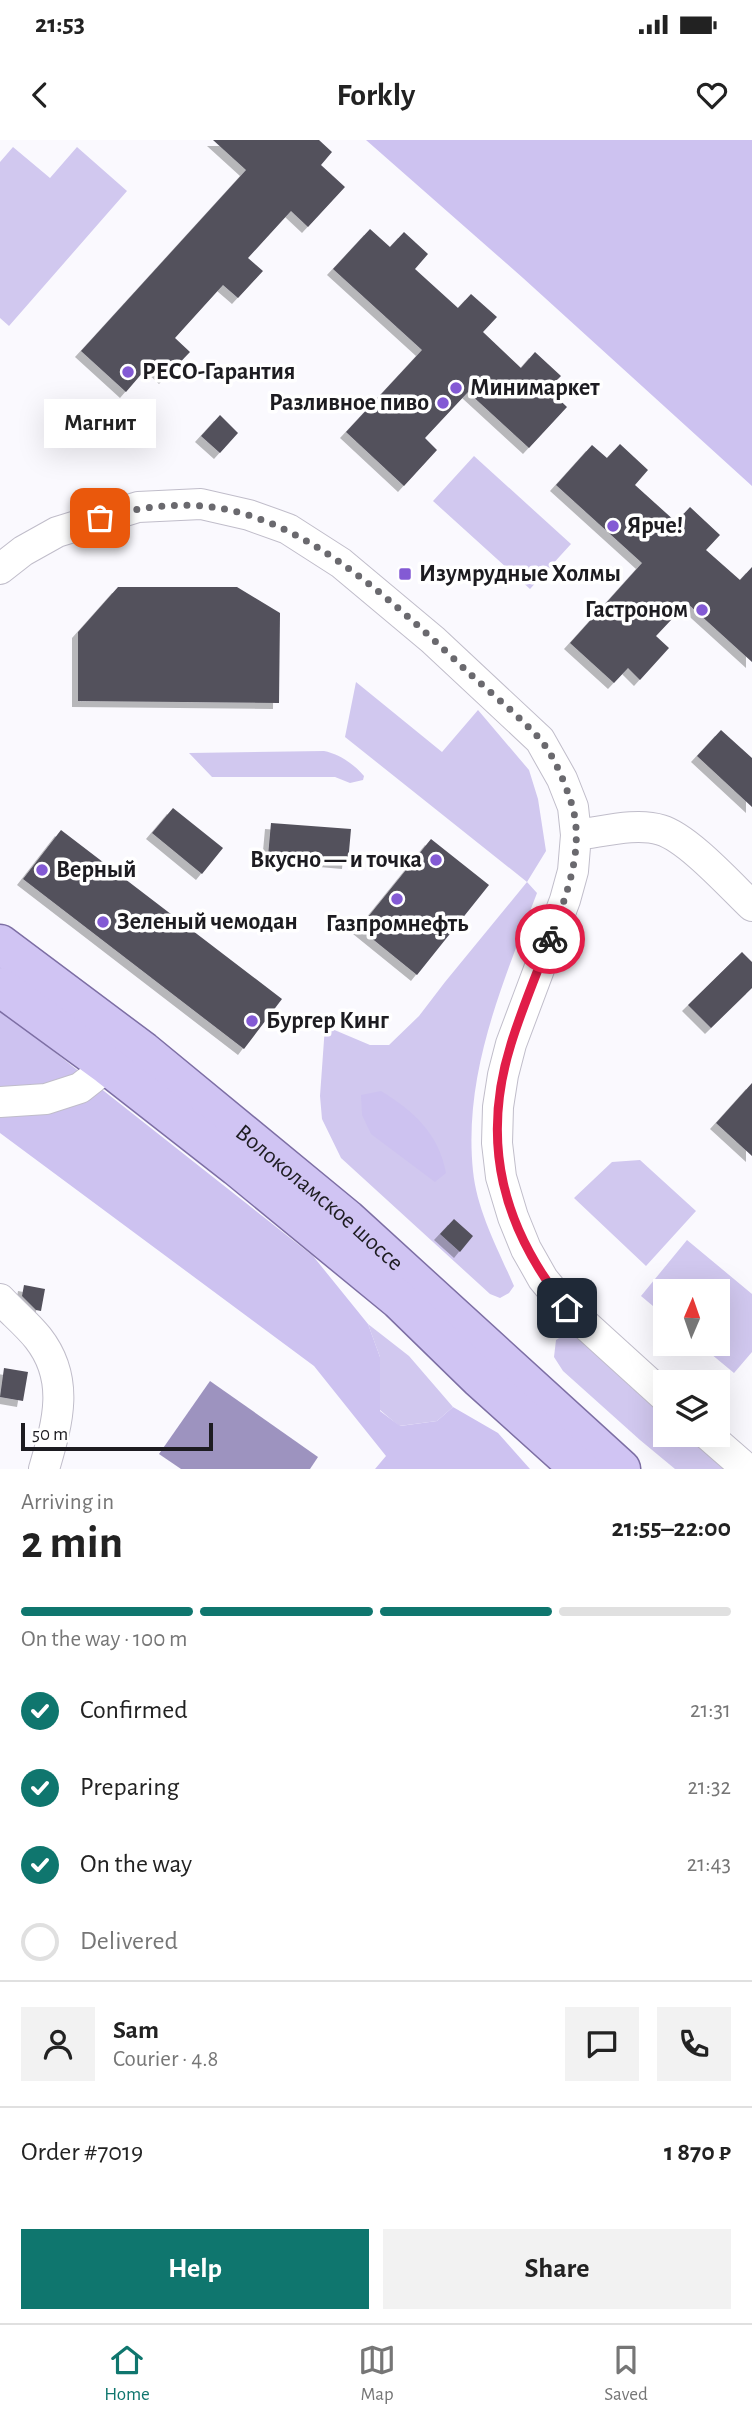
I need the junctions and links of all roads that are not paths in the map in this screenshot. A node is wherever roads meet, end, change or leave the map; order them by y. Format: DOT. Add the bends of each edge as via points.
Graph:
graph roads {
  1 [pos="0,569"];
  2 [pos="576,835"];
  3 [pos="752,906"];
  4 [pos="0,944"];
  5 [pos="0,987"];
  6 [pos="108,1066"];
  7 [pos="0,1102"];
  8 [pos="0,1298"];
  9 [pos="653,1386"];
  10 [pos="722,1447"];
  11 [pos="44,1469"];
  12 [pos="580,1469"];
  13 [pos="621,1469"];
  14 [pos="747,1469"];
  1 -- 2 [label="street" via="57,531 138,508 201,504 288,529 341,563 395,607 540,740 573,807"];
  2 -- 3 [label="street" via="662,830 682,841"];
  2 -- 9 [label="street" via="565,900 503,1075 497,1143 501,1177 526,1249 543,1279 567,1308"];
  4 -- 13 [label="main road, Волоколамское шоссе" via="143,1051 347,1219"];
  5 -- 6 [label="main road, Волоколамское шоссе"];
  6 -- 7 [label="street" via="80,1088 46,1099"];
  6 -- 12 [label="main road, Волоколамское шоссе" via="399,1300"];
  8 -- 11 [label="street" via="39,1340 55,1371 60,1399"];
  10 -- 14 [label="street"];
}
